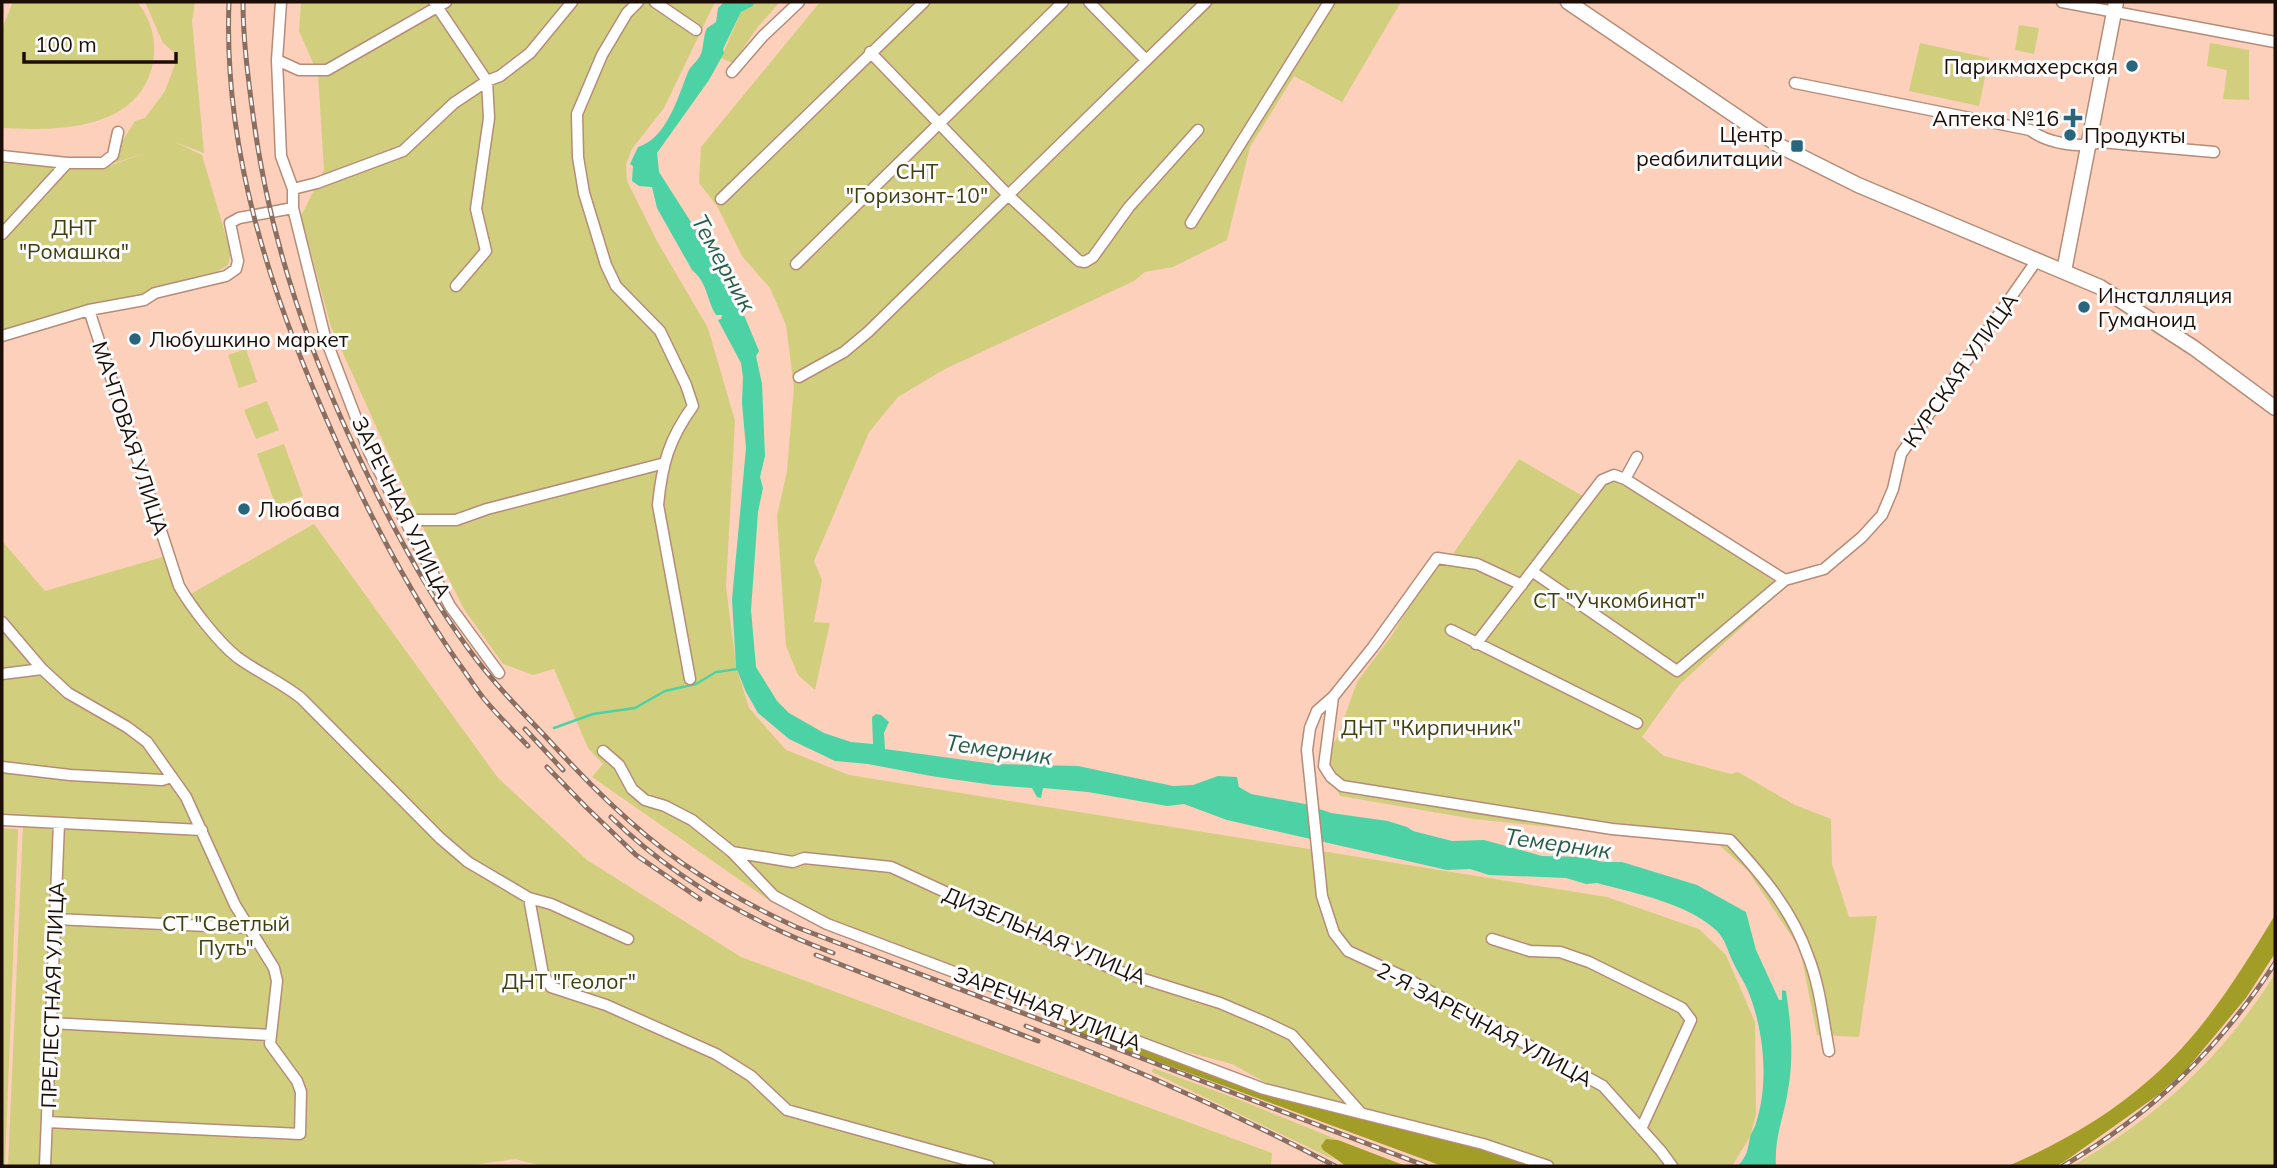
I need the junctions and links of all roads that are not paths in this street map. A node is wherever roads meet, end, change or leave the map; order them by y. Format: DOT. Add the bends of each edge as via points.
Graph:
graph roads {
  1 [pos="281,2"];
  2 [pos="572,2"];
  3 [pos="639,2"];
  4 [pos="655,2"];
  5 [pos="799,2"];
  6 [pos="924,2"];
  7 [pos="1063,2"];
  8 [pos="1089,2"];
  9 [pos="1206,2"];
  10 [pos="1329,2"];
  11 [pos="1568,2"];
  12 [pos="2062,2"];
  13 [pos="439,3"];
  14 [pos="2115,6"];
  15 [pos="696,30"];
  16 [pos="2275,42"];
  17 [pos="870,52"];
  18 [pos="277,60"];
  19 [pos="1146,60"];
  20 [pos="732,72"];
  21 [pos="487,81"];
  22 [pos="1795,83"];
  23 [pos="940,123"];
  24 [pos="1198,130"];
  25 [pos="118,132"];
  26 [pos="2088,146"];
  27 [pos="2214,152"];
  28 [pos="2,156"];
  29 [pos="67,163"];
  30 [pos="293,189"];
  31 [pos="1008,195"];
  32 [pos="721,200"];
  33 [pos="293,208"];
  34 [pos="1191,223"];
  35 [pos="2,234"];
  36 [pos="2036,260"];
  37 [pos="796,264"];
  38 [pos="2064,271"];
  39 [pos="456,286"];
  40 [pos="89,310"];
  41 [pos="2,336"];
  42 [pos="799,377"];
  43 [pos="2275,408"];
  44 [pos="1637,457"];
  45 [pos="665,463"];
  46 [pos="1625,479"];
  47 [pos="404,520"];
  48 [pos="1533,572"];
  49 [pos="1785,580"];
  50 [pos="1521,585"];
  51 [pos="2,622"];
  52 [pos="1451,630"];
  53 [pos="1476,644"];
  54 [pos="42,669"];
  55 [pos="499,673"];
  56 [pos="2,674"];
  57 [pos="690,679"];
  58 [pos="1333,696"];
  59 [pos="1637,723"];
  60 [pos="603,751"];
  61 [pos="2,767"];
  62 [pos="172,777"];
  63 [pos="2,820"];
  64 [pos="59,823"];
  65 [pos="202,830"];
  66 [pos="732,852"];
  67 [pos="529,898"];
  68 [pos="55,919"];
  69 [pos="250,928"];
  70 [pos="628,939"];
  71 [pos="1492,939"];
  72 [pos="51,1023"];
  73 [pos="270,1035"];
  74 [pos="1829,1051"];
  75 [pos="1362,1114"];
  76 [pos="47,1122"];
  77 [pos="1641,1129"];
  78 [pos="45,1166"];
  79 [pos="989,1166"];
  80 [pos="1548,1166"];
  81 [pos="1671,1166"];
  1 -- 18 [label="street, ЗАРЕЧНАЯ УЛИЦА"];
  2 -- 21 [label="street" via="530,53"];
  3 -- 45 [label="street" via="627,13 602,55 577,114 578,157 606,265 616,286 660,331 693,405 675,431"];
  4 -- 15 [label="street"];
  5 -- 20 [label="street"];
  6 -- 17 [label="street"];
  7 -- 23 [label="street"];
  8 -- 19 [label="street"];
  9 -- 19 [label="street"];
  10 -- 34 [label="street"];
  11 -- 36 [label="street" via="1780,146 1858,185"];
  12 -- 14 [label="street"];
  13 -- 18 [label="street" via="327,70 299,71"];
  13 -- 21 [label="street"];
  14 -- 16 [label="street"];
  14 -- 26 [label="street"];
  17 -- 23 [label="street"];
  17 -- 32 [label="street"];
  18 -- 30 [label="street, ЗАРЕЧНАЯ УЛИЦА" via="281,156"];
  19 -- 31 [label="street"];
  21 -- 30 [label="street" via="454,103 403,151"];
  21 -- 39 [label="street" via="489,118 476,209 486,251"];
  22 -- 26 [label="street"];
  23 -- 31 [label="street"];
  23 -- 37 [label="street"];
  24 -- 31 [label="street" via="1085,262"];
  25 -- 29 [label="street" via="113,155 103,163"];
  26 -- 27 [label="street" via="2100,142"];
  26 -- 38 [label="street"];
  28 -- 29 [label="street"];
  29 -- 35 [label="street"];
  30 -- 33 [label="street, ЗАРЕЧНАЯ УЛИЦА"];
  31 -- 42 [label="street" via="868,332 844,352"];
  33 -- 40 [label="street" via="230,223 238,261 226,276 155,293 144,300"];
  33 -- 47 [label="street, ЗАРЕЧНАЯ УЛИЦА" via="325,337 369,452"];
  36 -- 38 [label="street"];
  36 -- 49 [label="street, КУРСКАЯ УЛИЦА" via="1901,454 1882,515 1824,569"];
  38 -- 43 [label="street" via="2133,307"];
  40 -- 41 [label="street"];
  40 -- 67 [label="street, МАЧТОВАЯ УЛИЦА" via="179,586 191,607 236,656 302,698 440,838 468,862"];
  44 -- 46 [label="street"];
  45 -- 47 [label="street" via="456,520"];
  45 -- 57 [label="street" via="658,505"];
  46 -- 48 [label="street" via="1614,475 1602,480"];
  46 -- 49 [label="street"];
  47 -- 55 [label="street, ЗАРЕЧНАЯ УЛИЦА" via="450,606"];
  48 -- 49 [label="street, КУРСКАЯ УЛИЦА" via="1677,671"];
  48 -- 50 [label="street"];
  50 -- 53 [label="street"];
  50 -- 58 [label="street" via="1477,564 1437,558"];
  51 -- 54 [label="street"];
  52 -- 53 [label="street"];
  53 -- 59 [label="street"];
  54 -- 56 [label="street"];
  54 -- 62 [label="street" via="68,693 147,743"];
  58 -- 74 [label="street" via="1324,766 1342,786 1617,830 1730,840 1762,874 1789,913 1809,956"];
  58 -- 77 [label="street, 2-Я ЗАРЕЧНАЯ УЛИЦА" via="1317,711 1307,750 1322,896 1334,933 1348,951 1603,1086"];
  60 -- 66 [label="street, ЗАРЕЧНАЯ УЛИЦА" via="645,800 692,820"];
  61 -- 62 [label="street" via="136,779"];
  62 -- 65 [label="street"];
  63 -- 64 [label="street"];
  64 -- 65 [label="street"];
  64 -- 68 [label="street, ПРЕЛЕСТНАЯ УЛИЦА"];
  65 -- 69 [label="street"];
  66 -- 75 [label="street, ЗАРЕЧНАЯ УЛИЦА" via="775,896 827,924 1264,1089"];
  66 -- 75 [label="street, ДИЗЕЛЬНАЯ УЛИЦА" via="793,862 804,858 891,867 1115,970 1220,1003 1292,1035"];
  67 -- 70 [label="street, МАЧТОВАЯ УЛИЦА"];
  67 -- 79 [label="street" via="543,974 551,987 618,1010 716,1054 751,1076 787,1111"];
  68 -- 69 [label="street"];
  68 -- 72 [label="street, ПРЕЛЕСТНАЯ УЛИЦА"];
  69 -- 73 [label="street" via="277,981"];
  71 -- 77 [label="street" via="1589,962 1682,1008 1691,1020"];
  72 -- 73 [label="street"];
  72 -- 76 [label="street, ПРЕЛЕСТНАЯ УЛИЦА"];
  73 -- 76 [label="street" via="270,1044 301,1092 300,1134"];
  75 -- 80 [label="street, ЗАРЕЧНАЯ УЛИЦА" via="1483,1144"];
  76 -- 78 [label="street, ПРЕЛЕСТНАЯ УЛИЦА"];
  77 -- 81 [label="street, 2-Я ЗАРЕЧНАЯ УЛИЦА"];
}
